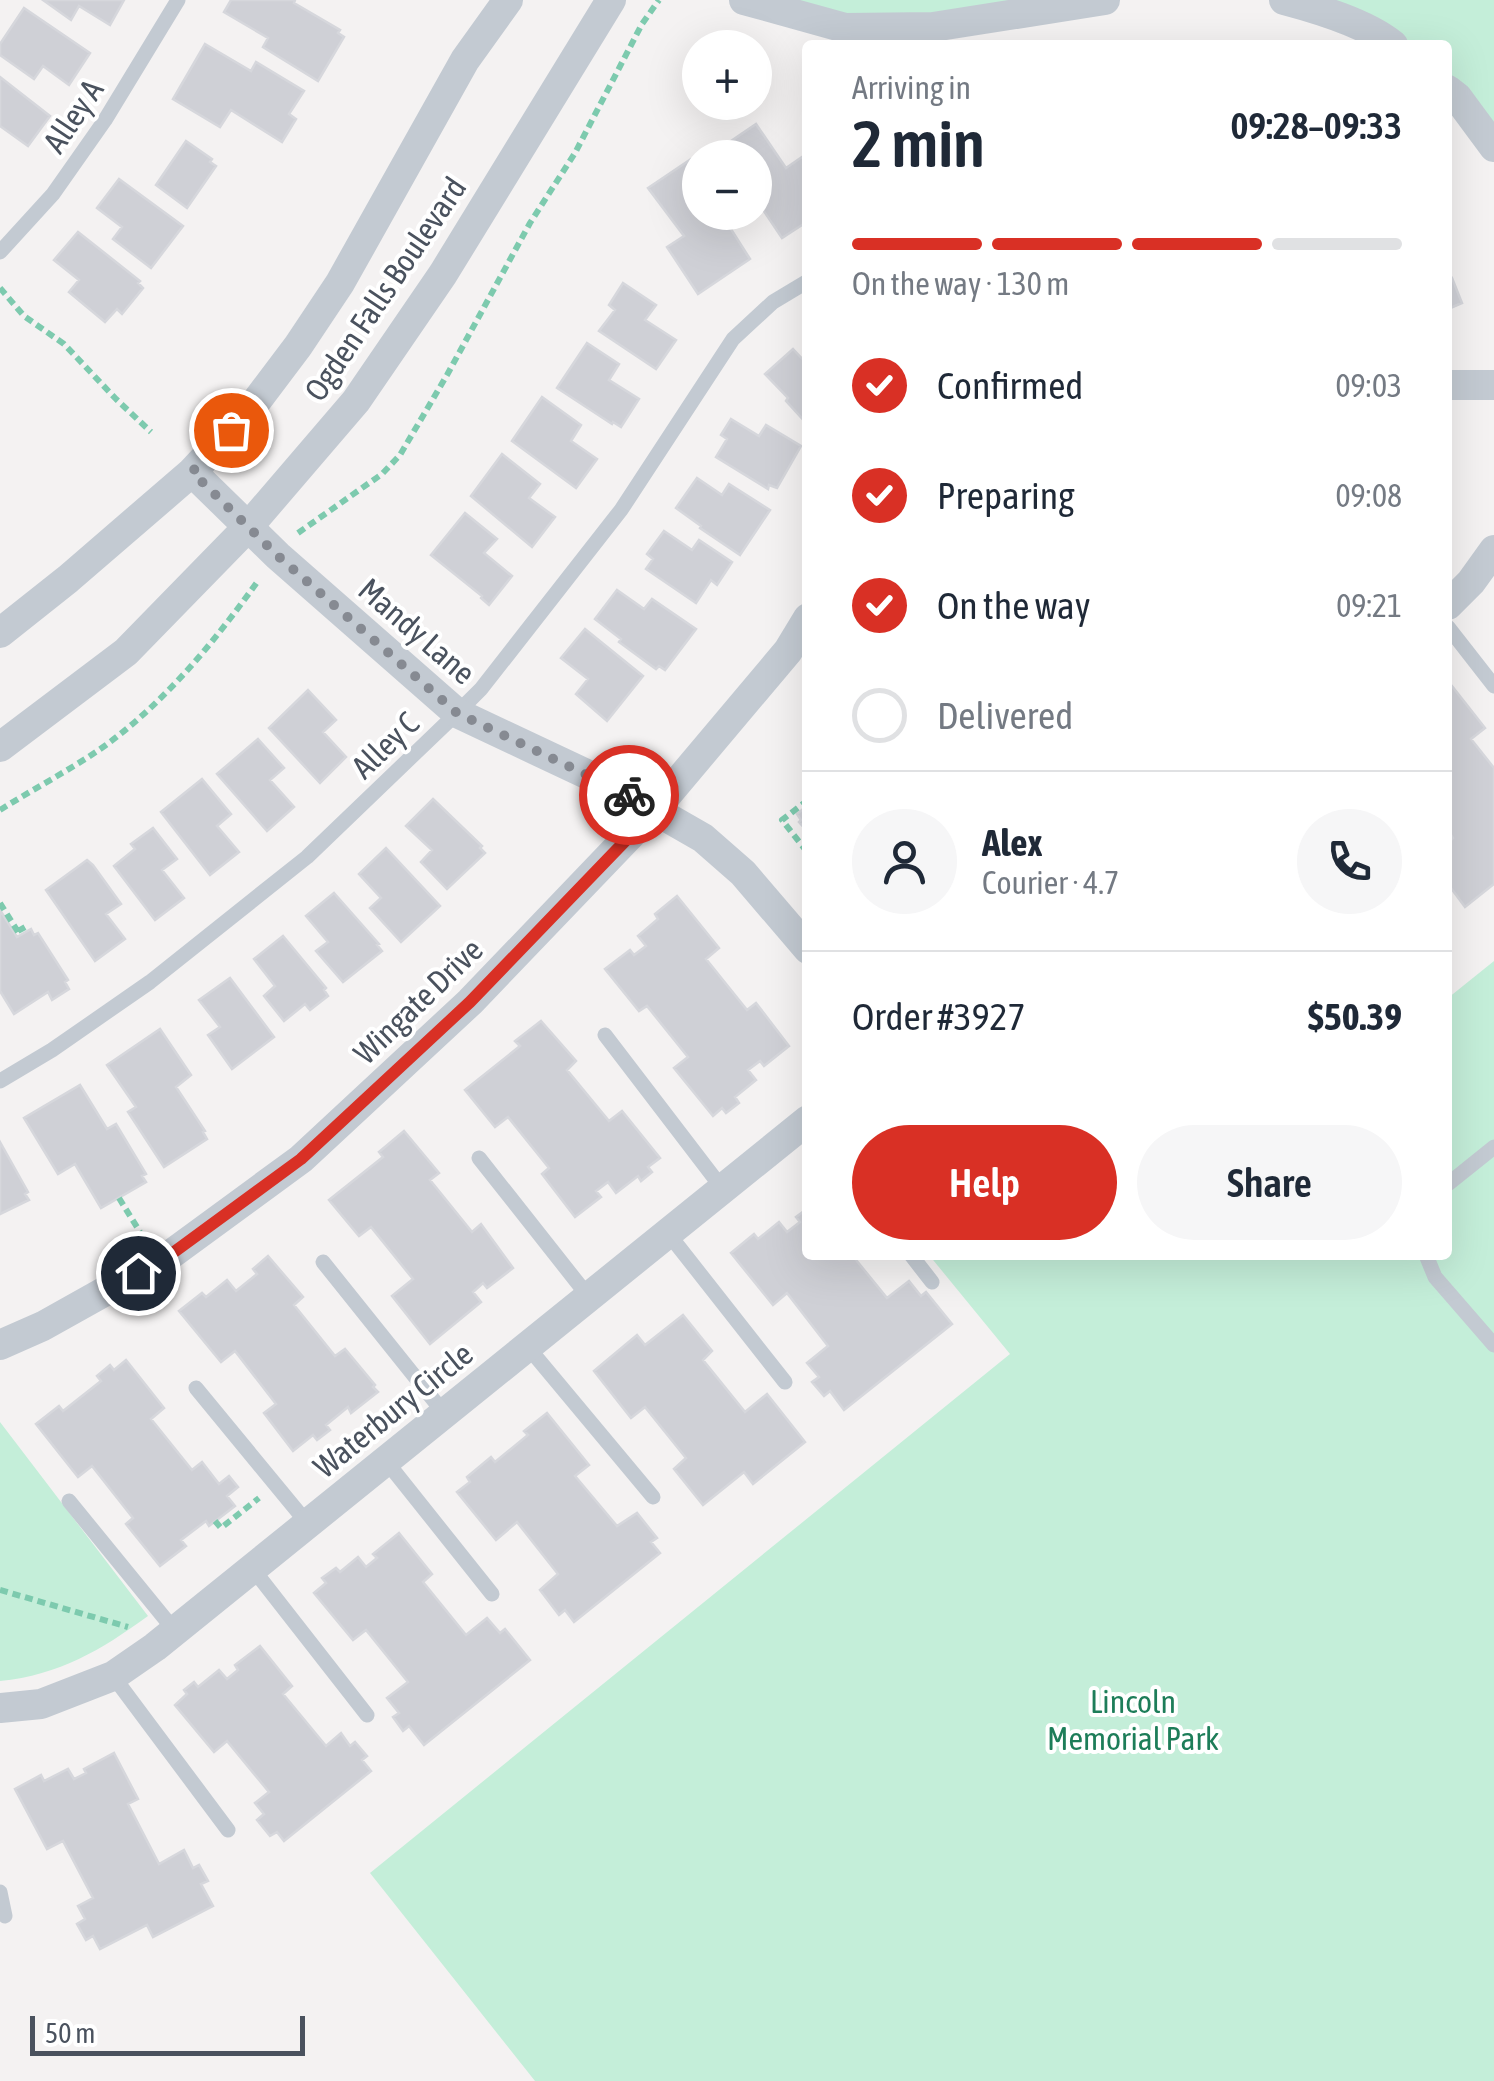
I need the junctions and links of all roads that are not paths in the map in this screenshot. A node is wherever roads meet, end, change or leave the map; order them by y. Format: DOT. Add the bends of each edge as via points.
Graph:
graph roads {
  1 [pos="178,0"];
  2 [pos="508,0"];
  3 [pos="611,0"];
  4 [pos="744,0"];
  5 [pos="1105,0"];
  6 [pos="1284,0"];
  7 [pos="1387,40"];
  8 [pos="1452,93"];
  9 [pos="1494,147"];
  10 [pos="0,252"];
  11 [pos="802,285"];
  12 [pos="1452,385"];
  13 [pos="1494,385"];
  14 [pos="192,472"];
  15 [pos="248,527"];
  16 [pos="1494,550"];
  17 [pos="1452,601"];
  18 [pos="802,628"];
  19 [pos="1452,632"];
  20 [pos="0,633"];
  21 [pos="1494,686"];
  22 [pos="457,713"];
  23 [pos="0,747"];
  24 [pos="655,810"];
  25 [pos="802,942"];
  26 [pos="606,1035"];
  27 [pos="0,1081"];
  28 [pos="802,1127"];
  29 [pos="1494,1146"];
  30 [pos="479,1158"];
  31 [pos="1452,1181"];
  32 [pos="722,1188"];
  33 [pos="667,1232"];
  34 [pos="915,1260"];
  35 [pos="1428,1260"];
  36 [pos="323,1262"];
  37 [pos="932,1282"];
  38 [pos="588,1296"];
  39 [pos="0,1345"];
  40 [pos="1494,1345"];
  41 [pos="527,1346"];
  42 [pos="785,1382"];
  43 [pos="196,1388"];
  44 [pos="444,1414"];
  45 [pos="386,1461"];
  46 [pos="653,1497"];
  47 [pos="69,1501"];
  48 [pos="308,1524"];
  49 [pos="253,1568"];
  50 [pos="492,1594"];
  51 [pos="175,1632"];
  52 [pos="114,1676"];
  53 [pos="0,1708"];
  54 [pos="368,1715"];
  55 [pos="228,1830"];
  56 [pos="0,1892"];
  57 [pos="5,1916"];
  1 -- 10 [label="lane, Alley A" via="53,194"];
  2 -- 14 [label="street, Ogden Falls Boulevard" via="465,60 298,346"];
  3 -- 15 [label="street, Ogden Falls Boulevard" via="444,274 356,401"];
  4 -- 5 [label="street" via="845,28 933,27"];
  6 -- 7 [label="street"];
  8 -- 9 [label="street"];
  11 -- 22 [label="lane, Alley C" via="733,339 621,510"];
  12 -- 13 [label="street"];
  14 -- 15 [label="street, Mandy Lane"];
  14 -- 20 [label="street, Ogden Falls Boulevard"];
  15 -- 22 [label="street, Mandy Lane"];
  15 -- 23 [label="street, Ogden Falls Boulevard" via="126,652"];
  16 -- 17 [label="street"];
  18 -- 24 [label="street, Wingate Drive"];
  19 -- 21 [label="lane"];
  22 -- 24 [label="street, Mandy Lane"];
  22 -- 27 [label="lane, Alley C" via="307,858 150,982"];
  24 -- 25 [label="street, Mandy Lane" via="703,838 743,873"];
  24 -- 39 [label="street, Wingate Drive" via="470,1002 301,1159 170,1255"];
  26 -- 32 [label="lane"];
  28 -- 32 [label="street, Waterbury Circle"];
  29 -- 31 [label="lane"];
  30 -- 38 [label="lane"];
  32 -- 33 [label="street, Waterbury Circle"];
  33 -- 38 [label="street, Waterbury Circle"];
  33 -- 42 [label="lane"];
  34 -- 37 [label="lane"];
  35 -- 40 [label="lane"];
  36 -- 44 [label="lane"];
  38 -- 41 [label="street, Waterbury Circle"];
  41 -- 44 [label="street, Waterbury Circle"];
  41 -- 46 [label="lane"];
  43 -- 48 [label="lane"];
  44 -- 45 [label="street, Waterbury Circle"];
  45 -- 48 [label="street, Waterbury Circle"];
  45 -- 50 [label="lane"];
  47 -- 51 [label="lane"];
  48 -- 49 [label="street, Waterbury Circle"];
  49 -- 51 [label="street, Waterbury Circle"];
  49 -- 54 [label="lane"];
  51 -- 52 [label="street, Waterbury Circle"];
  52 -- 53 [label="street, Waterbury Circle" via="41,1704"];
  52 -- 55 [label="lane"];
  56 -- 57 [label="lane"];
}
